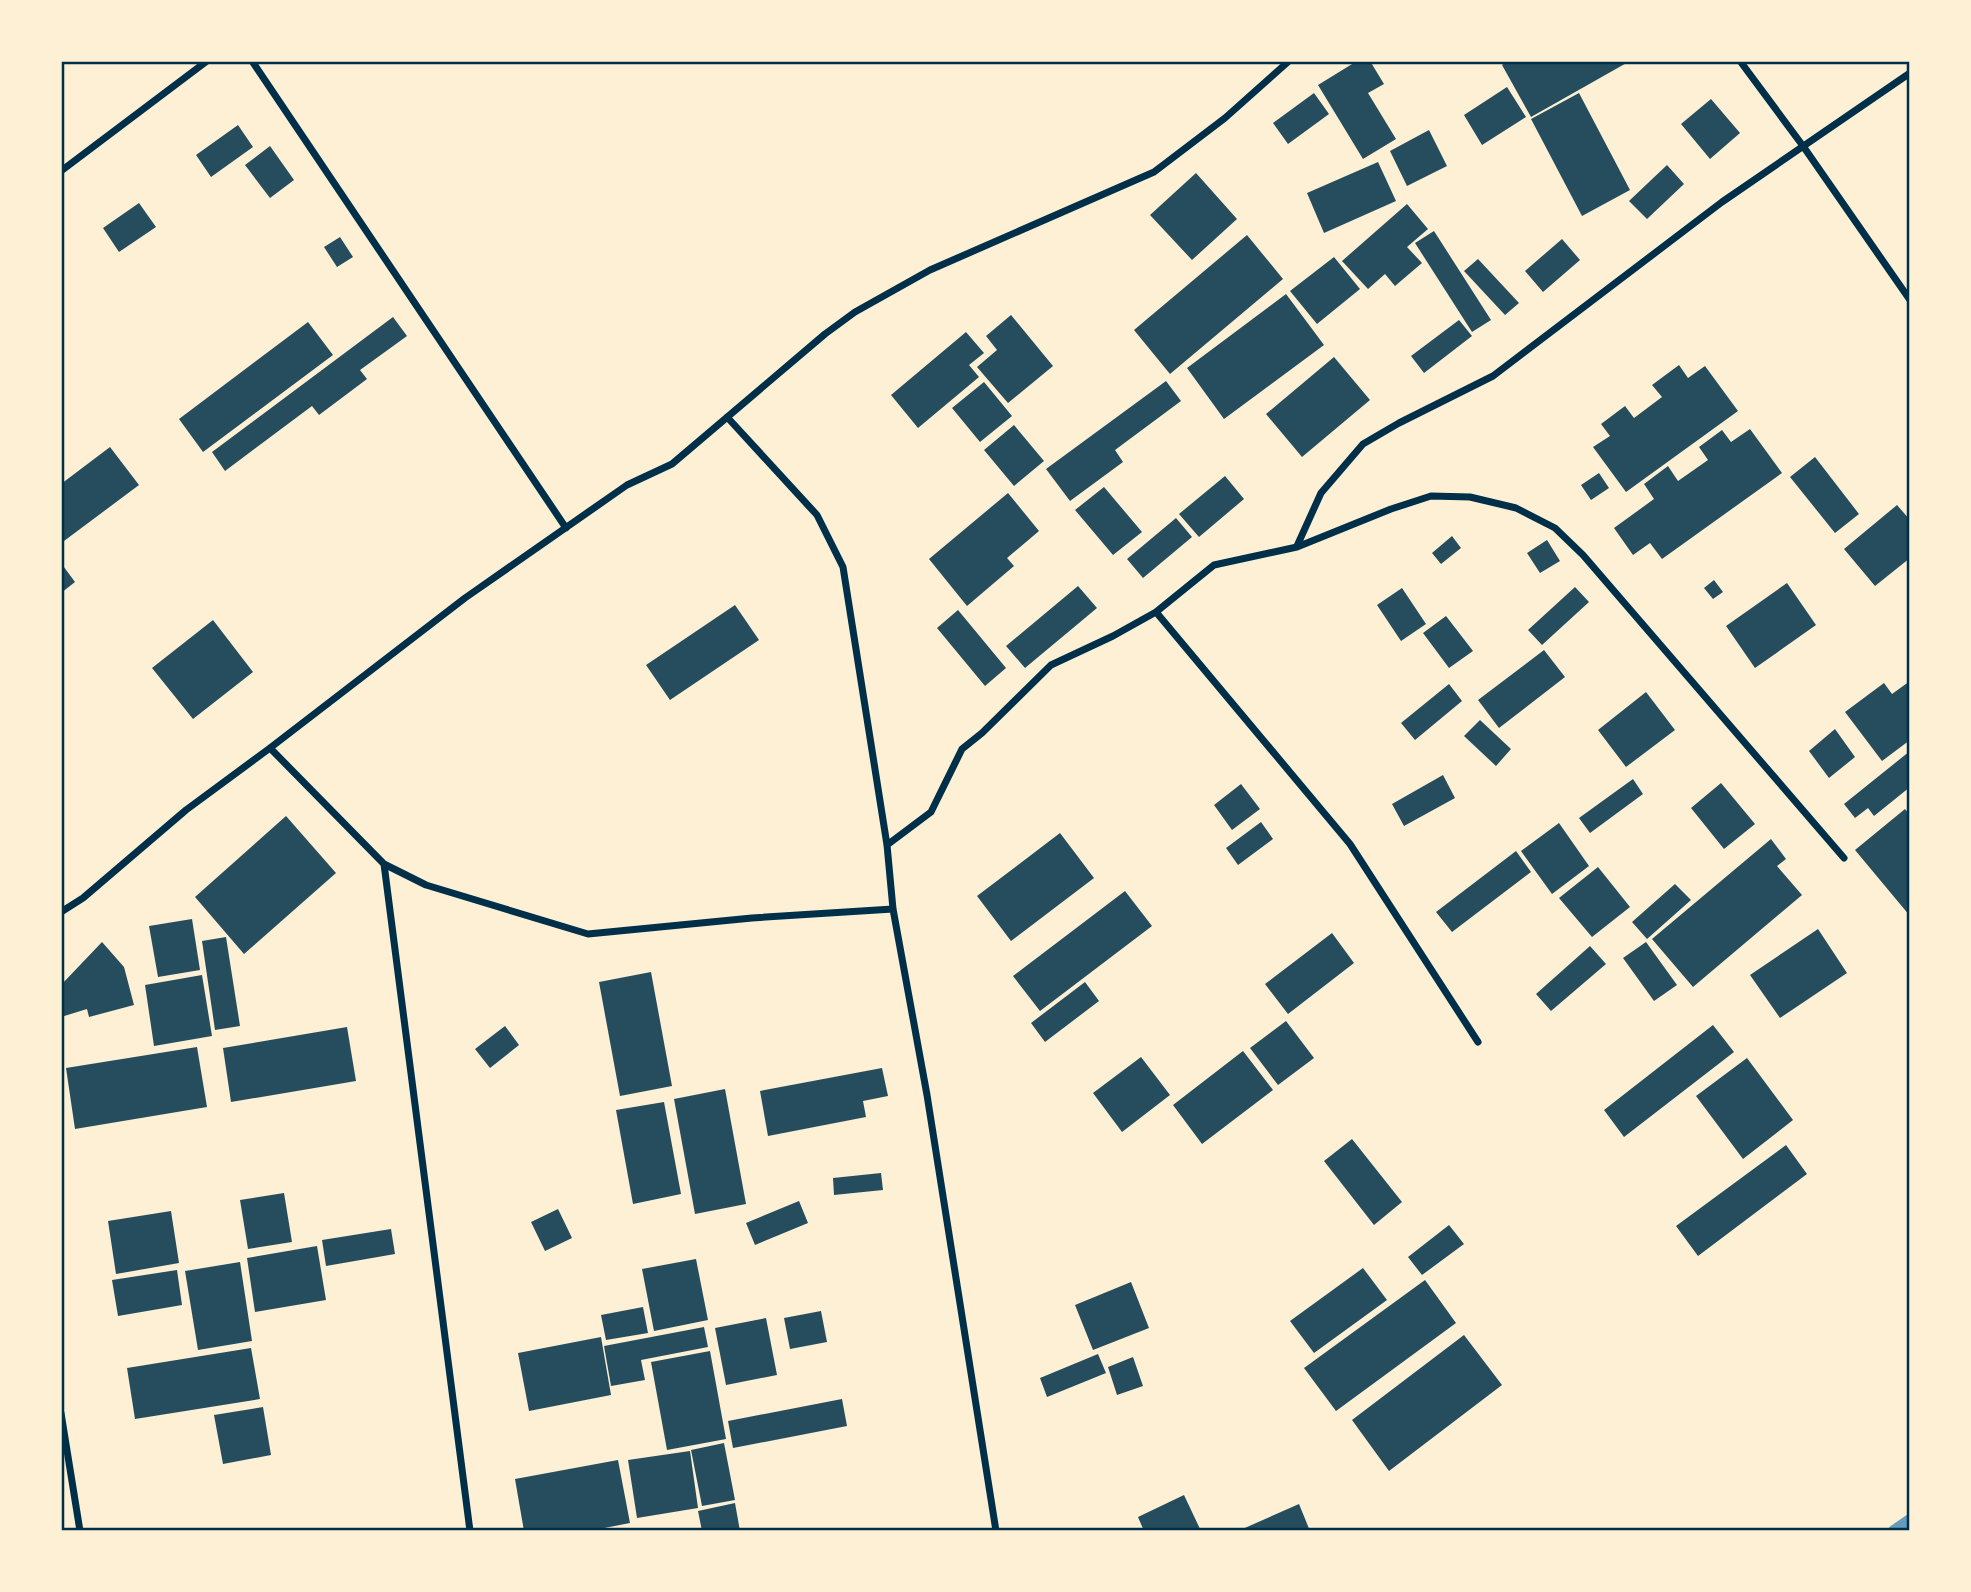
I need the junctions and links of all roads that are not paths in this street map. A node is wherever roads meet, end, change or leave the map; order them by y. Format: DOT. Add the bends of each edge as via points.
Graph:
graph roads {
  1 [pos="208,61"];
  2 [pos="252,61"];
  3 [pos="1289,61"];
  4 [pos="1740,61"];
  5 [pos="1910,73"];
  6 [pos="1804,146"];
  7 [pos="61,171"];
  8 [pos="1910,300"];
  9 [pos="727,418"];
  10 [pos="566,528"];
  11 [pos="1297,547"];
  12 [pos="1156,612"];
  13 [pos="270,748"];
  14 [pos="887,845"];
  15 [pos="1844,858"];
  16 [pos="384,864"];
  17 [pos="893,909"];
  18 [pos="61,912"];
  19 [pos="1478,1042"];
  20 [pos="61,1413"];
  21 [pos="80,1531"];
  22 [pos="470,1531"];
  23 [pos="996,1531"];
  1 -- 7 [label="street"];
  2 -- 10 [label="street"];
  3 -- 9 [label="street" via="1154,172 930,270 855,312"];
  4 -- 6 [label="street"];
  5 -- 6 [label="street"];
  6 -- 8 [label="street"];
  6 -- 11 [label="street" via="1722,202 1493,376 1363,444 1321,493"];
  9 -- 10 [label="street" via="672,464 626,485"];
  9 -- 14 [label="street" via="817,515 843,567"];
  10 -- 13 [label="street" via="465,598"];
  11 -- 12 [label="street" via="1214,565"];
  11 -- 15 [label="street" via="1432,496 1470,497 1516,508 1555,528"];
  12 -- 14 [label="street" via="1051,664 962,749 931,812"];
  12 -- 19 [label="street" via="1350,844"];
  13 -- 16 [label="street"];
  13 -- 18 [label="street"];
  14 -- 17 [label="street"];
  16 -- 17 [label="street" via="426,886 588,934"];
  16 -- 22 [label="street"];
  17 -- 23 [label="street"];
  20 -- 21 [label="street"];
}
